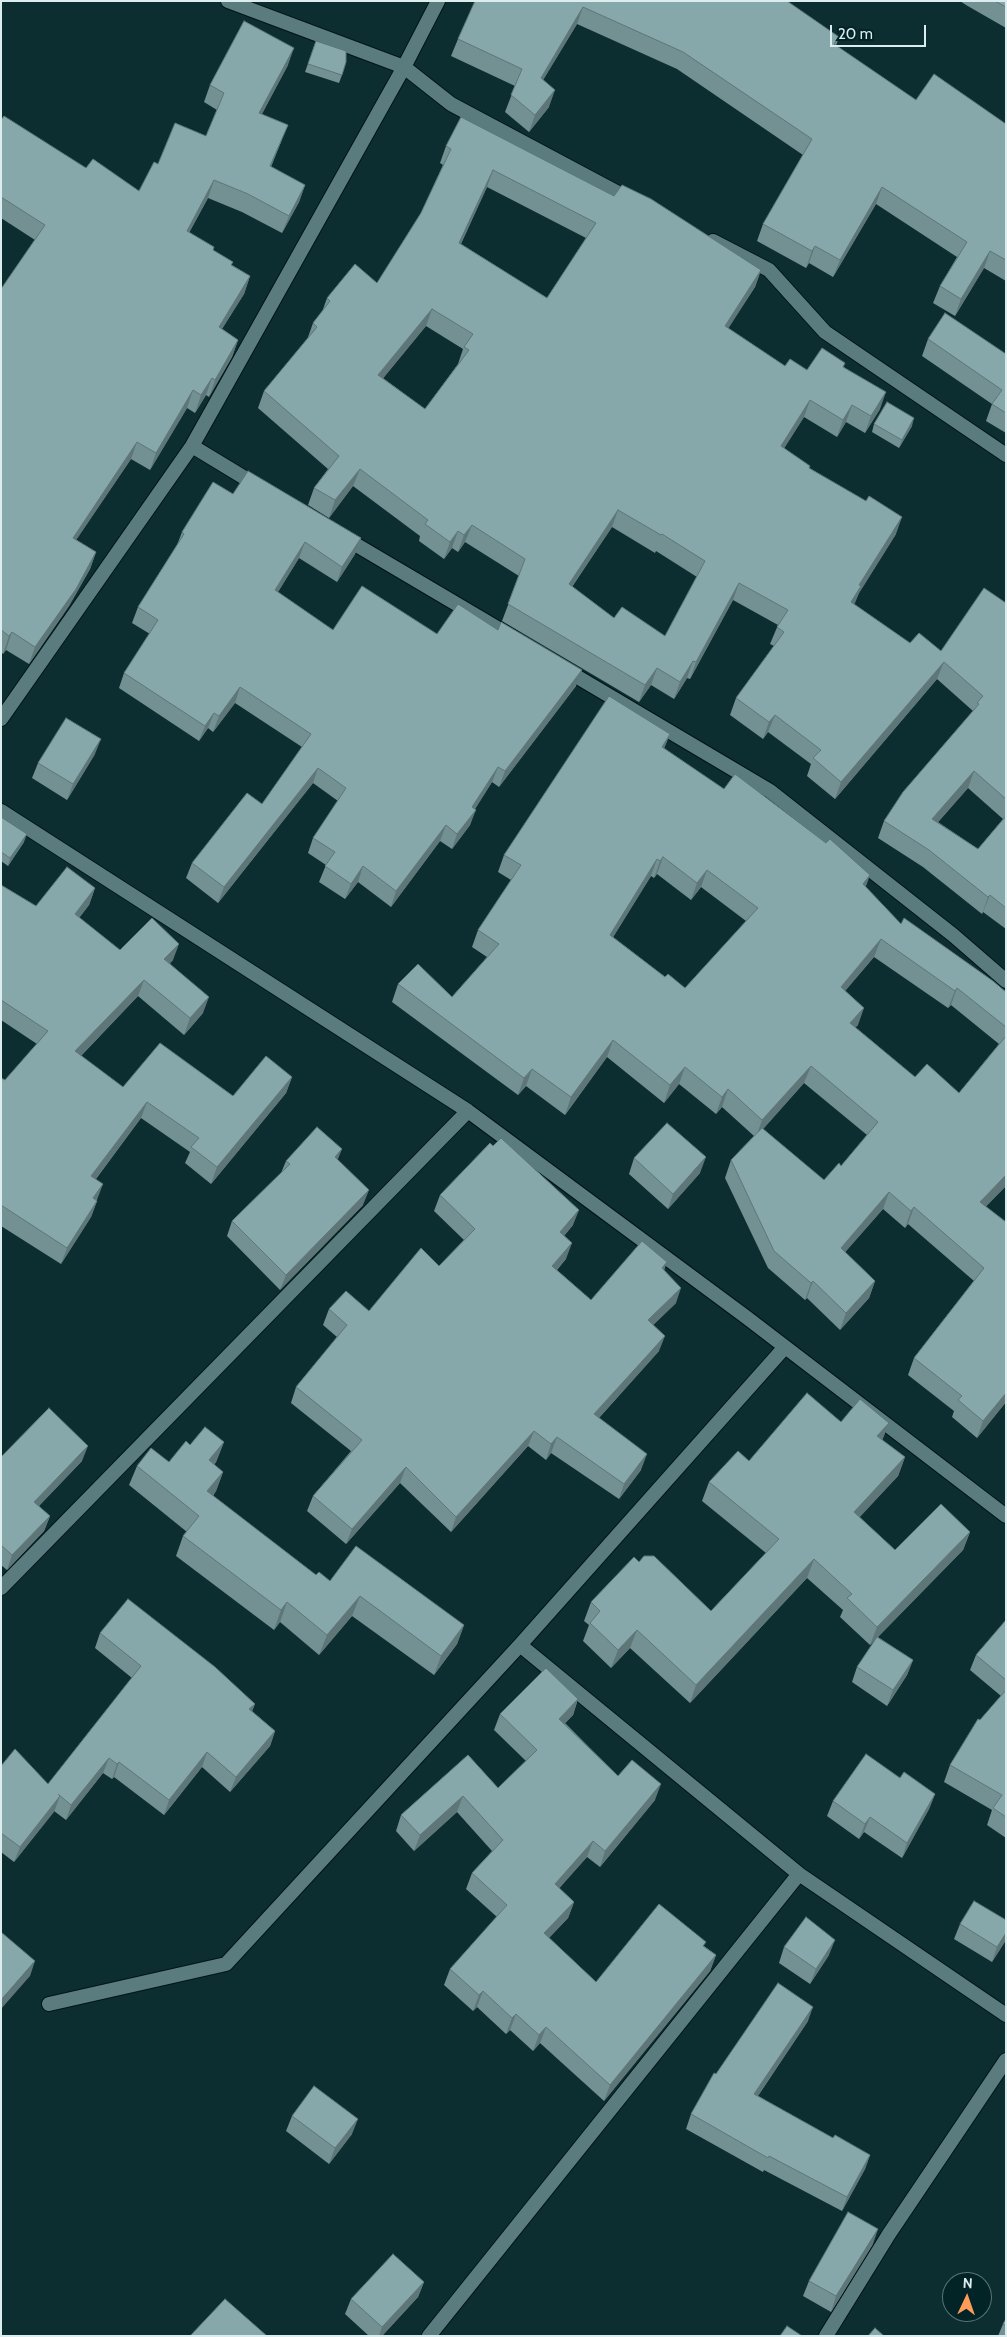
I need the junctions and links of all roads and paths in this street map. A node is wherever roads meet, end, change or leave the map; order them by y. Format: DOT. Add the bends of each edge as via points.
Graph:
graph roads {
  1 [pos="228,1"];
  2 [pos="438,1"];
  3 [pos="404,67"];
  4 [pos="649,209"];
  5 [pos="700,235"];
  6 [pos="192,446"];
  7 [pos="1006,455"];
  8 [pos="269,492"];
  9 [pos="328,528"];
  10 [pos="524,644"];
  11 [pos="549,659"];
  12 [pos="1,719"];
  13 [pos="1,811"];
  14 [pos="1006,981"];
  15 [pos="468,1111"];
  16 [pos="785,1347"];
  17 [pos="1006,1516"];
  18 [pos="1,1588"];
  19 [pos="520,1644"];
  20 [pos="799,1874"];
  21 [pos="49,2004"];
  22 [pos="1006,2015"];
  23 [pos="1006,2060"];
  24 [pos="429,2336"];
  25 [pos="826,2336"];
  1 -- 3 [label="street"];
  2 -- 3 [label="street"];
  3 -- 4 [label="street" via="451,104"];
  3 -- 6 [label="street"];
  5 -- 7 [label="street" via="769,270 825,332"];
  6 -- 8 [label="street"];
  6 -- 12 [label="street"];
  9 -- 10 [label="street"];
  11 -- 14 [label="street" via="770,791 953,935"];
  13 -- 15 [label="street"];
  15 -- 16 [label="street"];
  15 -- 18 [label="street"];
  16 -- 17 [label="street"];
  16 -- 19 [label="street"];
  19 -- 20 [label="street"];
  19 -- 21 [label="street" via="226,1964"];
  20 -- 22 [label="street"];
  20 -- 24 [label="street"];
  23 -- 25 [label="street" via="889,2234"];
}
